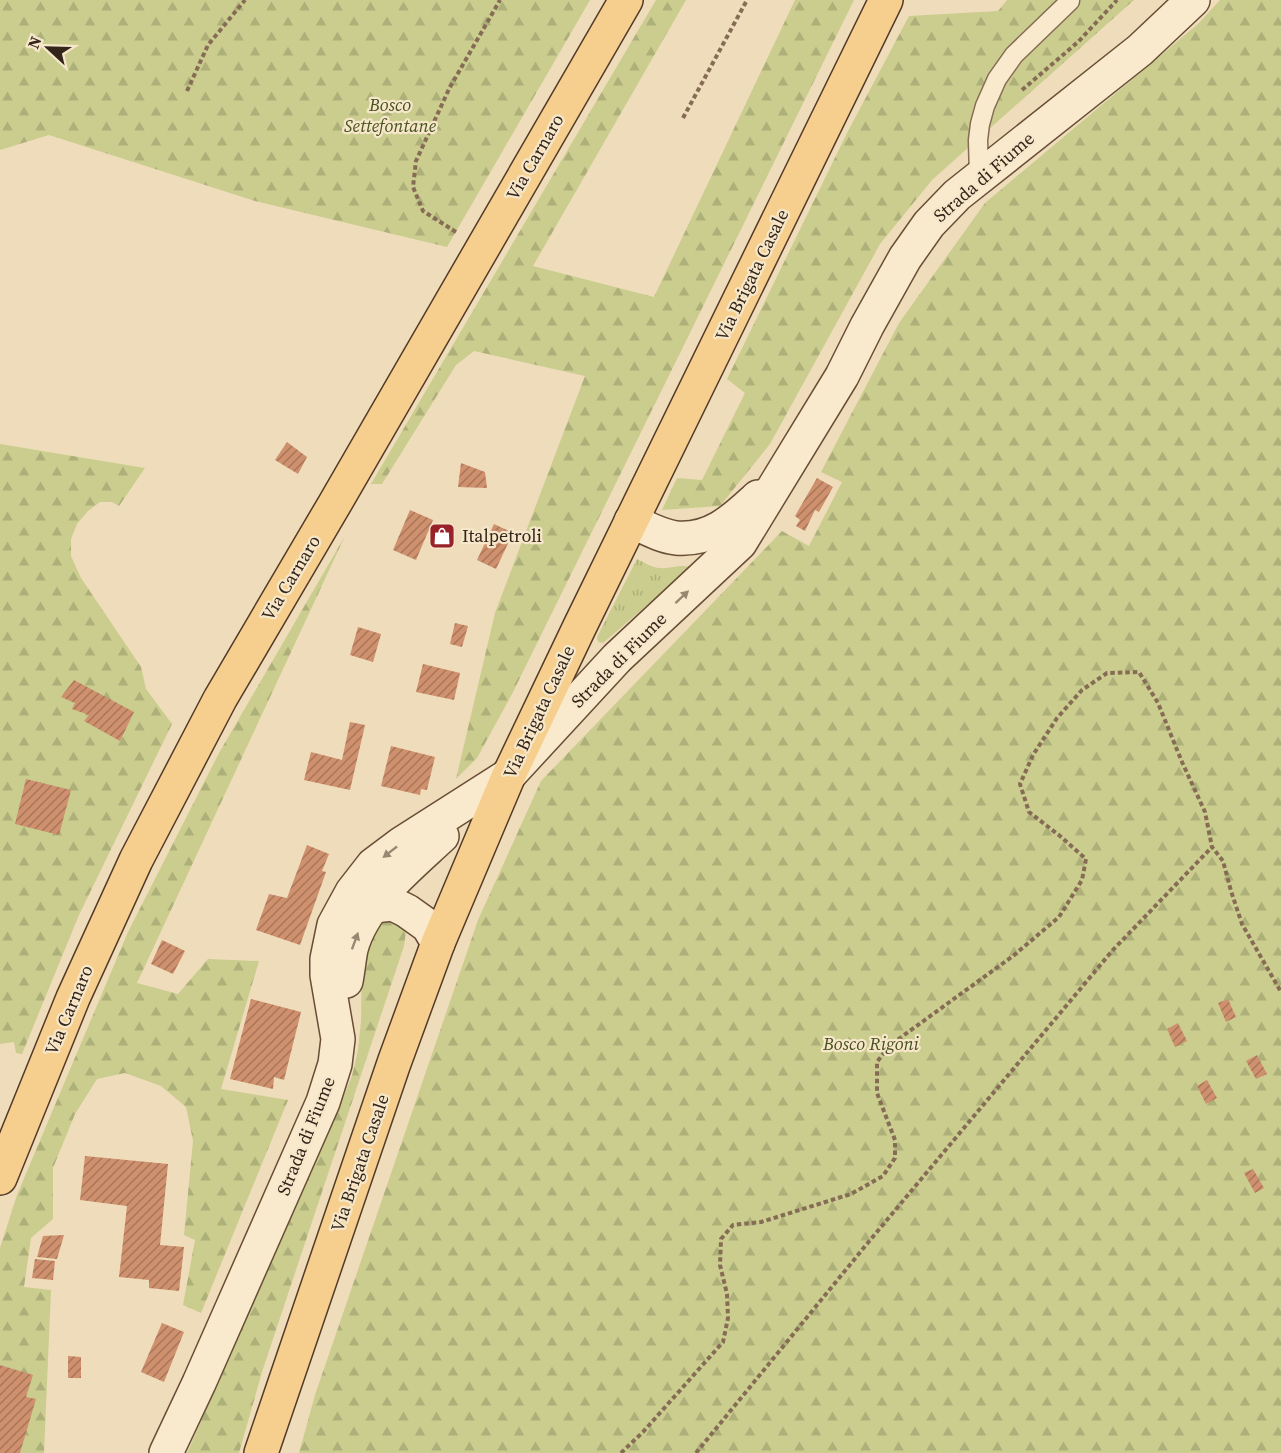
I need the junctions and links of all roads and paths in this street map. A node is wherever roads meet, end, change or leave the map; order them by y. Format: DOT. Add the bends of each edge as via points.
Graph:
graph roads {
  1 [pos="245,0"];
  2 [pos="500,0"];
  3 [pos="626,0"];
  4 [pos="747,0"];
  5 [pos="886,0"];
  6 [pos="1118,0"];
  7 [pos="1193,0"];
  8 [pos="1070,1"];
  9 [pos="187,91"];
  10 [pos="986,102"];
  11 [pos="683,118"];
  12 [pos="980,177"];
  13 [pos="482,249"];
  14 [pos="782,476"];
  15 [pos="631,521"];
  16 [pos="509,775"];
  17 [pos="1212,847"];
  18 [pos="373,906"];
  19 [pos="438,943"];
  20 [pos="1281,992"];
  21 [pos="338,1040"];
  22 [pos="0,1178"];
  23 [pos="166,1453"];
  24 [pos="261,1453"];
  25 [pos="621,1453"];
  26 [pos="696,1453"];
  1 -- 9 [label="path" via="208,45"];
  2 -- 13 [label="path" via="449,89 416,161 413,187 423,211"];
  3 -- 13 [label="main road, Via Carnaro"];
  4 -- 11 [label="path"];
  5 -- 15 [label="main road, Via Brigata Casale"];
  6 -- 10 [label="path" via="1078,42 1011,100"];
  7 -- 12 [label="main road, Strada di Fiume" via="1132,57"];
  8 -- 10 [label="lane" via="1014,54"];
  10 -- 12 [label="lane" via="978,140"];
  12 -- 14 [label="main road, Strada di Fiume" via="929,224 905,258 842,376"];
  13 -- 22 [label="main road, Via Carnaro" via="220,699 136,860 73,998"];
  14 -- 15 [label="main road" via="728,524 701,536 675,538"];
  16 -- 14 [label="main road, Strada di Fiume, one-way" via="616,658 740,543"];
  15 -- 16 [label="main road, Via Brigata Casale"];
  16 -- 18 [label="main road" via="390,885"];
  16 -- 19 [label="main road, Via Brigata Casale"];
  16 -- 21 [label="main road, Strada di Fiume, one-way" via="401,844 373,865 352,892 334,925 327,958"];
  17 -- 20 [label="path" via="1223,861 1242,924"];
  17 -- 25 [label="path" via="1205,812 1158,703 1139,672 1107,673 1082,690 1032,755 1020,784 1029,812 1086,859 1083,880 1059,917 1013,956 889,1046 877,1062 877,1093 895,1140 895,1158 883,1176 851,1194 761,1222 733,1225 721,1239 720,1265 728,1318 723,1342"];
  17 -- 26 [label="path" via="1112,951"];
  18 -- 19 [label="main road" via="393,904 407,911 428,926"];
  21 -- 18 [label="main road, one-way" via="352,947"];
  19 -- 24 [label="main road, Via Brigata Casale"];
  21 -- 23 [label="main road, Strada di Fiume" via="323,1102"];
}
